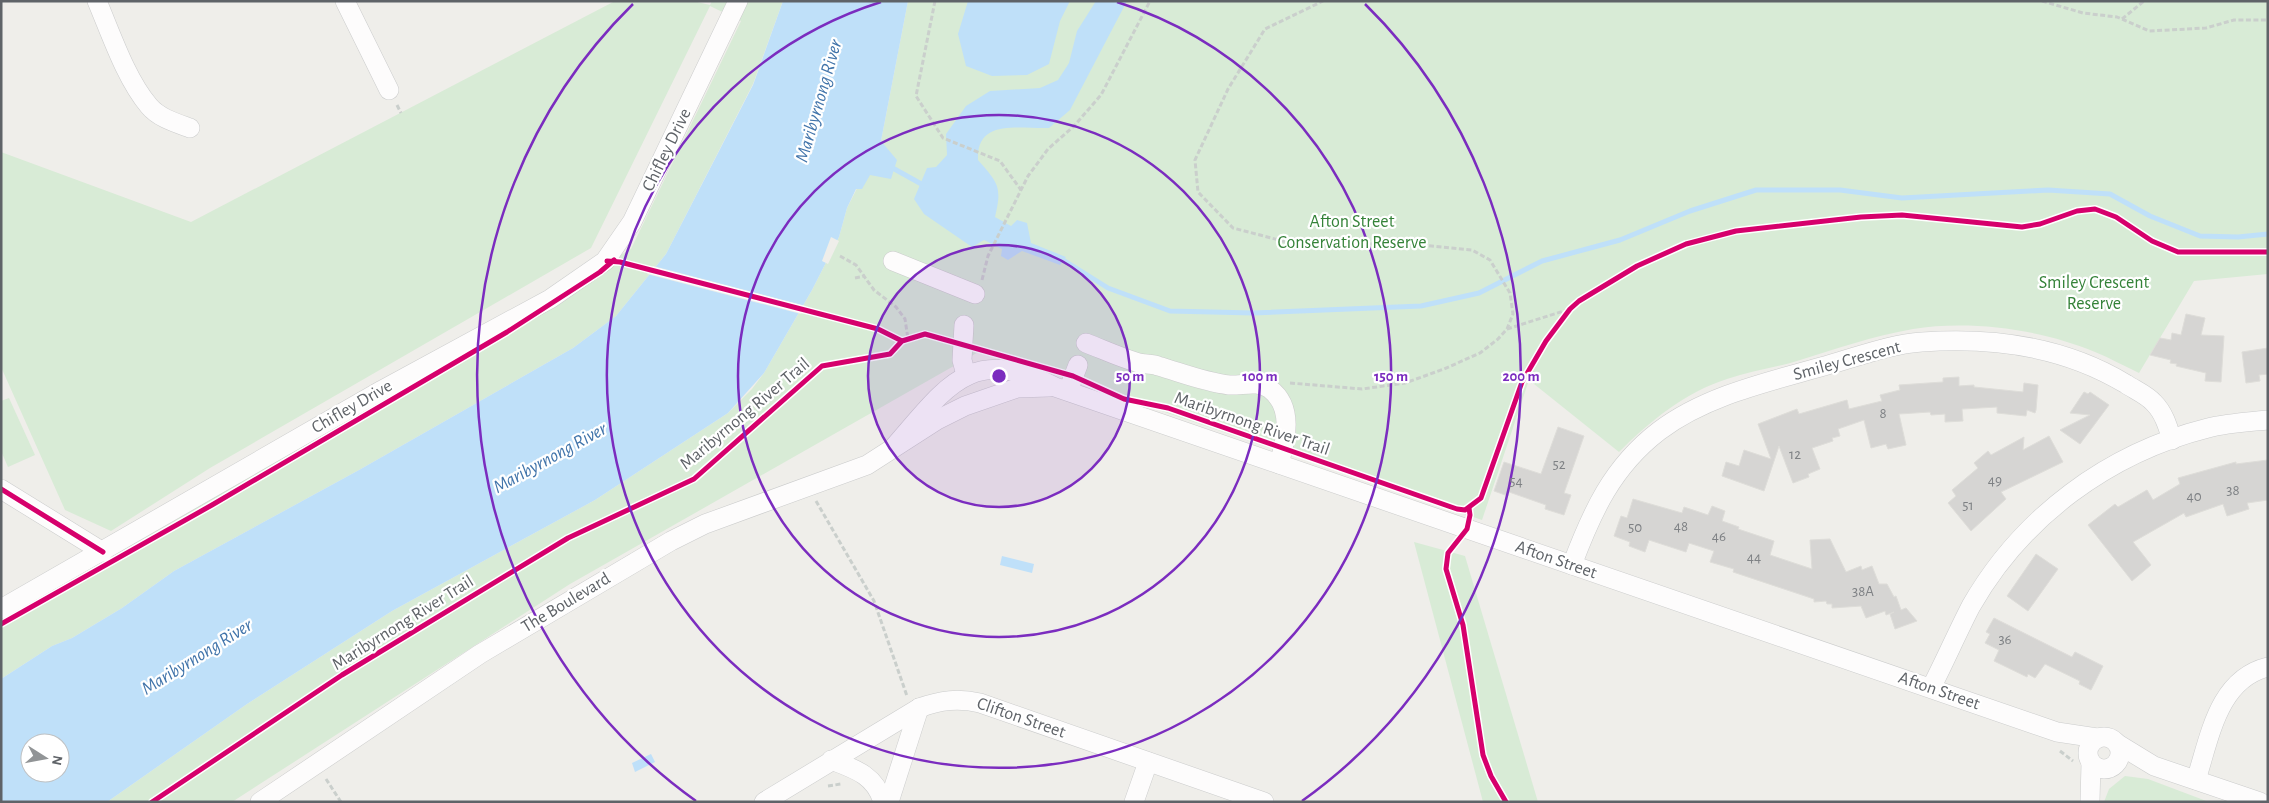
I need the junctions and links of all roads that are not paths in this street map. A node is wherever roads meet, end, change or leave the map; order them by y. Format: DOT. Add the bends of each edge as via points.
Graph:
graph roads {
  1 [pos="96,1"];
  2 [pos="345,1"];
  3 [pos="738,1"];
  4 [pos="389,90"];
  5 [pos="190,128"];
  6 [pos="893,261"];
  7 [pos="975,294"];
  8 [pos="964,325"];
  9 [pos="1086,343"];
  10 [pos="1078,365"];
  11 [pos="966,375"];
  12 [pos="1062,389"];
  13 [pos="2268,420"];
  14 [pos="2172,440"];
  15 [pos="893,448"];
  16 [pos="1279,464"];
  17 [pos="1,489"];
  18 [pos="103,552"];
  19 [pos="1572,565"];
  20 [pos="1,609"];
  21 [pos="2268,667"];
  22 [pos="1931,688"];
  23 [pos="913,702"];
  24 [pos="2055,739"];
  25 [pos="2099,759"];
  26 [pos="831,760"];
  27 [pos="1148,762"];
  28 [pos="2196,780"];
  29 [pos="2089,801"];
  30 [pos="260,802"];
  31 [pos="764,802"];
  32 [pos="883,802"];
  33 [pos="889,802"];
  34 [pos="1134,802"];
  35 [pos="1264,802"];
  36 [pos="2260,802"];
  1 -- 5 [label="street" via="129,74 149,106 166,119"];
  2 -- 4 [label="street"];
  3 -- 18 [label="street, Chifley Drive" via="632,222 605,261 550,299 374,394"];
  6 -- 7 [label="street"];
  8 -- 11 [label="street" via="962,360"];
  9 -- 16 [label="street" via="1134,362 1150,363 1197,379 1232,385 1262,385 1275,394 1287,418"];
  10 -- 12 [label="street"];
  11 -- 12 [label="street, The Boulevard" via="1002,369 1034,377"];
  11 -- 15 [label="street, The Boulevard" via="940,396"];
  12 -- 15 [label="street, The Boulevard" via="1030,387 994,394 937,420"];
  12 -- 16 [label="street, Afton Street"];
  13 -- 14 [label="street" via="2206,429"];
  14 -- 19 [label="street, Smiley Crescent" via="2153,400 2068,357 1994,342 1920,342 1886,348 1716,400 1659,431 1622,468 1603,495"];
  14 -- 22 [label="street" via="2129,456 2104,470 2079,486 2030,528 2007,554 1971,606"];
  15 -- 30 [label="street, The Boulevard" via="867,465 705,524 672,541 480,654"];
  16 -- 19 [label="street, Afton Street"];
  17 -- 18 [label="street"];
  18 -- 20 [label="street, Chifley Drive"];
  19 -- 22 [label="street, Afton Street"];
  21 -- 28 [label="street" via="2245,676 2231,688"];
  22 -- 24 [label="street, Afton Street"];
  23 -- 26 [label="street, Clifton Street"];
  23 -- 27 [label="street, Clifton Street" via="961,699 980,703"];
  23 -- 33 [label="street"];
  24 -- 25 [label="street, Afton Street"];
  24 -- 25 [label="street, Afton Street" via="2097,738 2090,745"];
  25 -- 28 [label="street" via="2154,766"];
  25 -- 29 [label="street"];
  26 -- 31 [label="street, Clifton Street"];
  26 -- 32 [label="street" via="867,775 879,788"];
  27 -- 34 [label="street"];
  27 -- 35 [label="street, Clifton Street"];
  28 -- 36 [label="street"];
}
